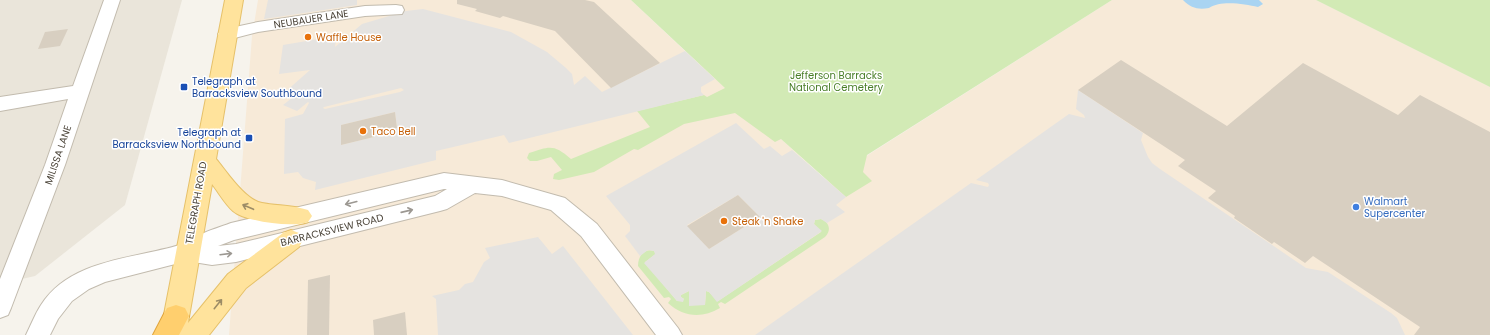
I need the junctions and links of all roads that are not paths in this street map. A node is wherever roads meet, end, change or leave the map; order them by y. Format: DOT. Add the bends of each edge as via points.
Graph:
graph roads {
  1 [pos="112,0"];
  2 [pos="234,0"];
  3 [pos="396,10"];
  4 [pos="227,34"];
  5 [pos="79,91"];
  6 [pos="0,104"];
  7 [pos="204,160"];
  8 [pos="471,185"];
  9 [pos="300,216"];
  10 [pos="291,240"];
  11 [pos="187,252"];
  12 [pos="0,308"];
  13 [pos="172,329"];
  14 [pos="38,335"];
  15 [pos="194,335"];
  16 [pos="670,335"];
  1 -- 5 [label="street, MILISSA LANE"];
  2 -- 4 [label="main road, TELEGRAPH ROAD"];
  3 -- 4 [label="street, NEUBAUER LANE" via="365,11"];
  4 -- 7 [label="main road, TELEGRAPH ROAD"];
  5 -- 6 [label="street"];
  5 -- 12 [label="street, MILISSA LANE" via="55,165"];
  9 -- 7 [label="main road, one-way" via="259,212 242,205"];
  7 -- 11 [label="main road, TELEGRAPH ROAD"];
  8 -- 9 [label="street, BARRACKSVIEW ROAD, one-way" via="444,181"];
  10 -- 8 [label="street, BARRACKSVIEW ROAD, one-way" via="440,203"];
  8 -- 16 [label="street, BARRACKSVIEW ROAD" via="502,188 558,204 589,230"];
  9 -- 11 [label="street, BARRACKSVIEW ROAD" via="230,232"];
  11 -- 10 [label="street, BARRACKSVIEW ROAD, one-way" via="212,256"];
  15 -- 10 [label="main road, one-way" via="237,281"];
  11 -- 13 [label="main road, TELEGRAPH ROAD"];
  11 -- 14 [label="street, BARRACKSVIEW ROAD" via="107,271 82,281 59,299 44,320"];
}
